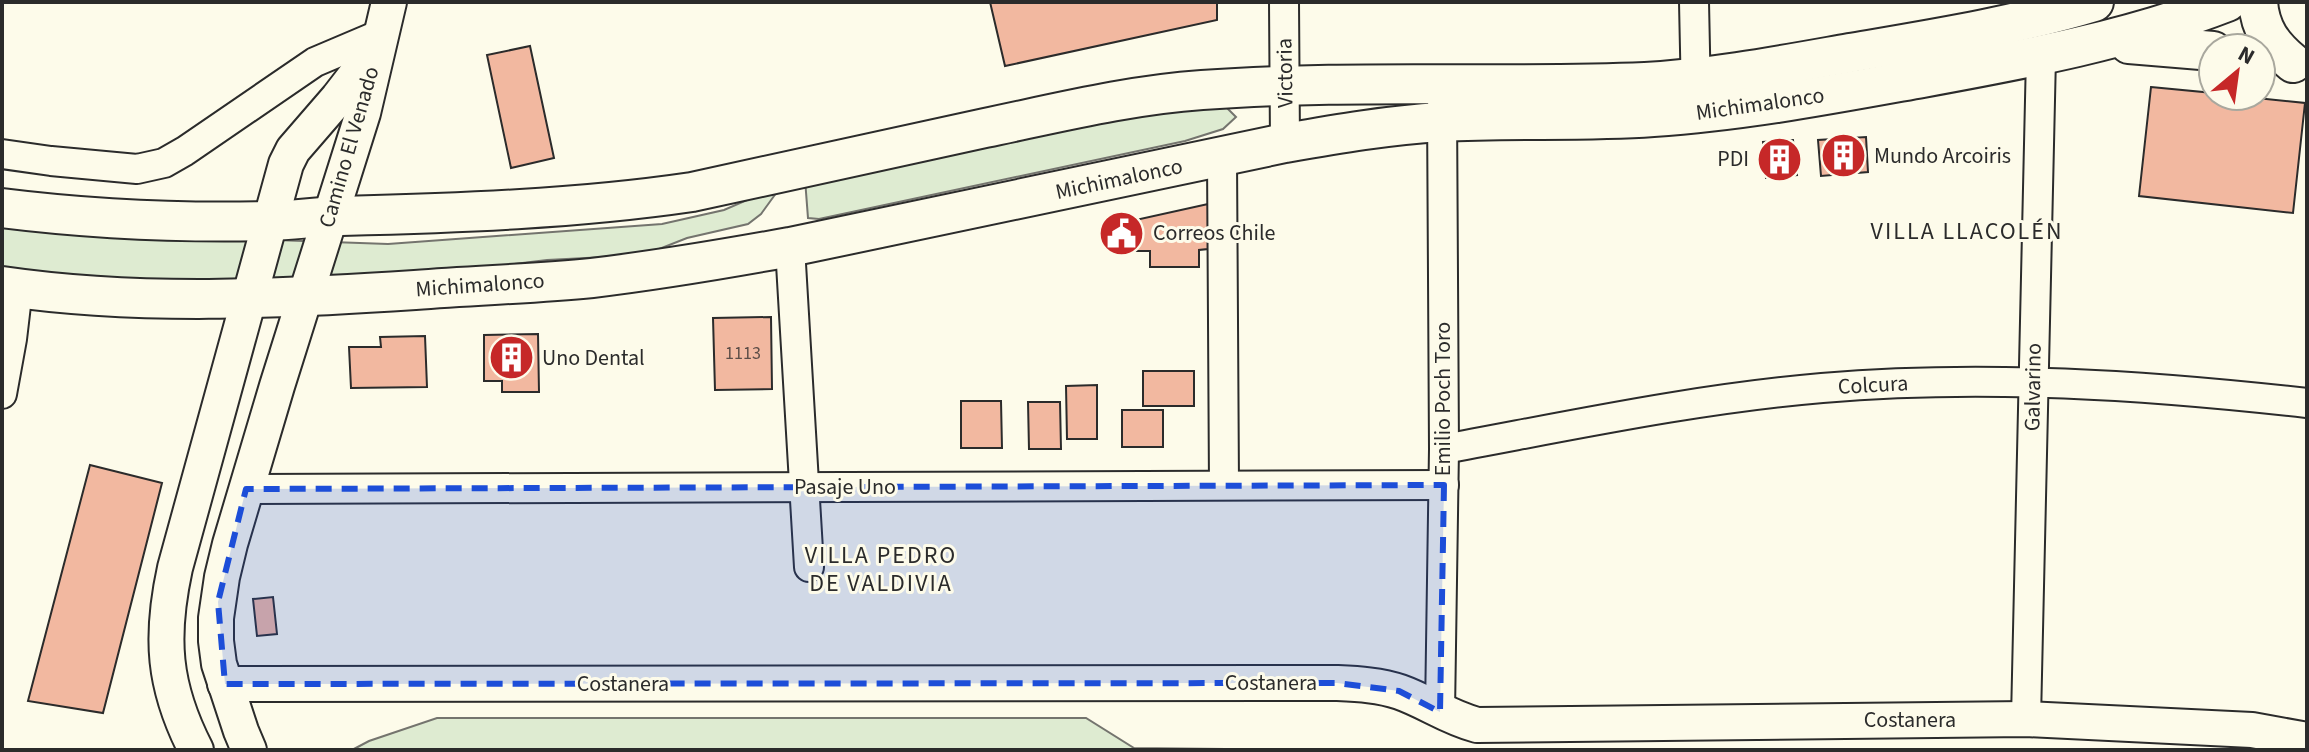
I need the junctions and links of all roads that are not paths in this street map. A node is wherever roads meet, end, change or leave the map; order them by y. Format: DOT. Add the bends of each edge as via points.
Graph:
graph roads {
  1 [pos="1284,2"];
  2 [pos="1694,2"];
  3 [pos="2094,2"];
  4 [pos="2227,2"];
  5 [pos="2258,2"];
  6 [pos="2050,8"];
  7 [pos="383,27"];
  8 [pos="2098,43"];
  9 [pos="2197,50"];
  10 [pos="2041,56"];
  11 [pos="2287,63"];
  12 [pos="1285,86"];
  13 [pos="1696,96"];
  14 [pos="1442,104"];
  15 [pos="1285,143"];
  16 [pos="2,154"];
  17 [pos="1222,158"];
  18 [pos="2,208"];
  19 [pos="329,216"];
  20 [pos="270,221"];
  21 [pos="790,247"];
  22 [pos="10,287"];
  23 [pos="305,297"];
  24 [pos="249,299"];
  25 [pos="2034,383"];
  26 [pos="2,394"];
  27 [pos="2307,403"];
  28 [pos="1444,449"];
  29 [pos="1224,485"];
  30 [pos="1444,485"];
  31 [pos="805,487"];
  32 [pos="246,489"];
  33 [pos="809,567"];
  34 [pos="225,684"];
  35 [pos="1440,712"];
  36 [pos="2026,719"];
  37 [pos="2307,740"];
  38 [pos="196,750"];
  39 [pos="249,750"];
  1 -- 12 [label="street, Victoria"];
  2 -- 13 [label="street"];
  3 -- 6 [label="main road, Michimalonco"];
  4 -- 8 [label="main road, Michimalonco"];
  5 -- 11 [label="main road" via="2268,38"];
  6 -- 13 [label="main road, Michimalonco" via="1953,35 1733,73"];
  7 -- 16 [label="street" via="315,62 164,163 124,169"];
  7 -- 19 [label="street, Camino El Venado" via="363,113"];
  7 -- 20 [label="street, Camino El Venado" via="338,98 293,150"];
  8 -- 9 [label="main road"];
  8 -- 10 [label="main road, Michimalonco"];
  10 -- 13 [label="main road, Michimalonco" via="1792,101"];
  10 -- 25 [label="street, Galvarino"];
  12 -- 14 [label="main road, Michimalonco" via="1360,84"];
  12 -- 15 [label="street, Victoria"];
  12 -- 19 [label="main road, Michimalonco" via="1131,99 642,199"];
  13 -- 14 [label="main road, Michimalonco" via="1638,118"];
  14 -- 15 [label="main road, Michimalonco" via="1358,130"];
  14 -- 28 [label="street, Emilio Poch Toro"];
  15 -- 17 [label="main road, Michimalonco"];
  17 -- 21 [label="main road, Michimalonco"];
  17 -- 29 [label="street"];
  18 -- 20 [label="main road, Michimalonco" via="97,218"];
  19 -- 20 [label="main road, Michimalonco"];
  19 -- 23 [label="street, Camino El Venado"];
  20 -- 24 [label="street, Camino El Venado"];
  21 -- 23 [label="main road, Michimalonco" via="590,278"];
  21 -- 31 [label="street"];
  22 -- 24 [label="main road, Michimalonco"];
  22 -- 26 [label="street" via="12,339"];
  23 -- 24 [label="main road, Michimalonco"];
  23 -- 32 [label="street, Camino El Venado"];
  24 -- 38 [label="street, Camino El Venado" via="166,615 175,701"];
  25 -- 27 [label="street, Colcura"];
  25 -- 28 [label="street, Colcura" via="1893,384 1729,398"];
  25 -- 36 [label="street, Galvarino"];
  28 -- 30 [label="street, Emilio Poch Toro"];
  29 -- 30 [label="street, Pasaje Uno"];
  29 -- 31 [label="street, Pasaje Uno"];
  30 -- 35 [label="street, Emilio Poch Toro"];
  31 -- 32 [label="street, Pasaje Uno"];
  31 -- 33 [label="street"];
  32 -- 34 [label="street, Camino El Venado" via="218,602 216,641"];
  34 -- 35 [label="street, Costanera" via="1337,683 1399,691"];
  34 -- 39 [label="street, Camino El Venado"];
  35 -- 36 [label="street, Costanera" via="1477,725"];
  36 -- 37 [label="street, Costanera" via="2252,730"];
}
